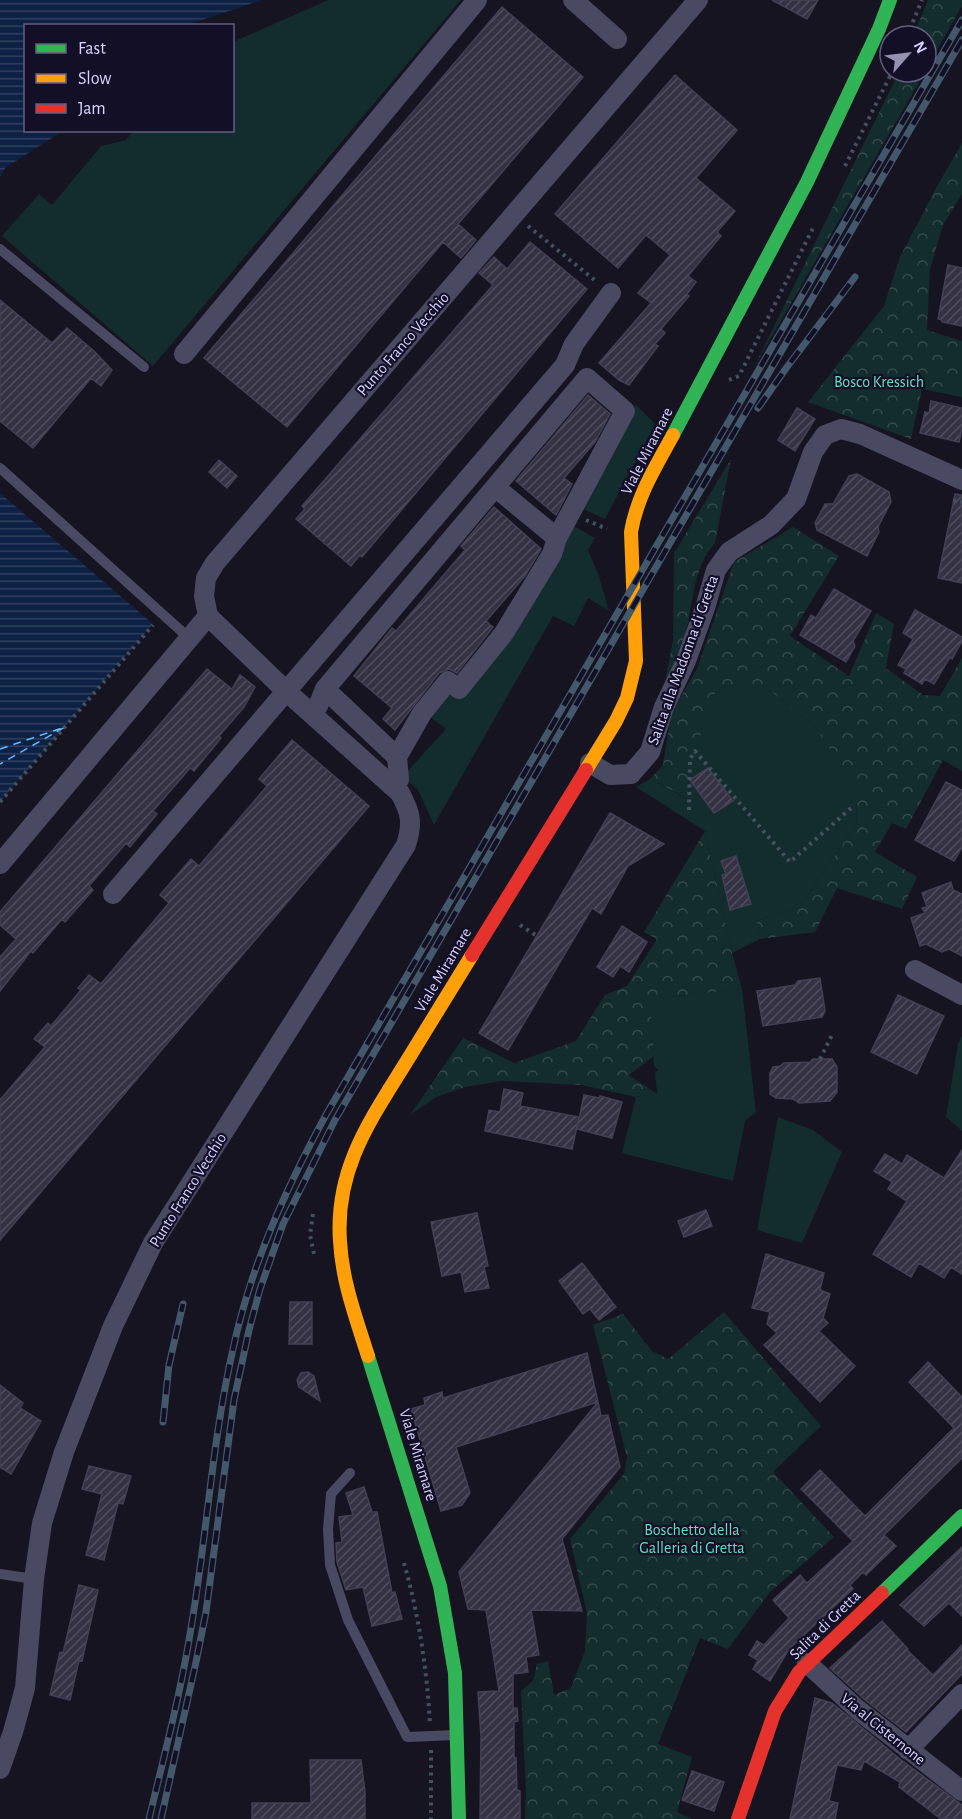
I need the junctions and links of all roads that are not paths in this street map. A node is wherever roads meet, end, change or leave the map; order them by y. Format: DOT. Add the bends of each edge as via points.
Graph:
graph roads {
  1 [pos="477,0"];
  2 [pos="573,0"];
  3 [pos="698,0"];
  4 [pos="883,0"];
  5 [pos="890,0"];
  6 [pos="901,0"];
  7 [pos="617,39"];
  8 [pos="807,182"];
  9 [pos="0,249"];
  10 [pos="611,293"];
  11 [pos="184,354"];
  12 [pos="144,367"];
  13 [pos="0,468"];
  14 [pos="962,480"];
  15 [pos="495,487"];
  16 [pos="557,538"];
  17 [pos="208,616"];
  18 [pos="189,638"];
  19 [pos="286,692"];
  20 [pos="397,757"];
  21 [pos="590,763"];
  22 [pos="399,780"];
  23 [pos="0,864"];
  24 [pos="113,894"];
  25 [pos="915,970"];
  26 [pos="962,995"];
  27 [pos="350,1473"];
  28 [pos="962,1516"];
  29 [pos="0,1574"];
  30 [pos="34,1579"];
  31 [pos="807,1663"];
  32 [pos="962,1694"];
  33 [pos="458,1735"];
  34 [pos="908,1750"];
  35 [pos="0,1769"];
  36 [pos="962,1791"];
  37 [pos="459,1819"];
  38 [pos="738,1819"];
  1 -- 11 [label="street"];
  2 -- 7 [label="street"];
  3 -- 17 [label="street, Punto Franco Vecchio" via="215,563 206,578"];
  4 -- 8 [label="main road, Viale Miramare"];
  5 -- 8 [label="main road, Viale Miramare"];
  6 -- 8 [label="main road" via="888,32"];
  8 -- 21 [label="main road, Viale Miramare" via="659,460 634,515 633,679 616,721"];
  9 -- 12 [label="lane"];
  10 -- 19 [label="street" via="574,344 565,365"];
  13 -- 18 [label="lane"];
  14 -- 21 [label="street, Salita alla Madonna di Gretta" via="860,434 841,429 825,435 813,452 796,499 771,525 729,552 716,570 650,752 632,774 610,775"];
  15 -- 16 [label="street"];
  15 -- 16 [label="street" via="587,378 625,411 573,516"];
  15 -- 20 [label="street" via="321,698"];
  16 -- 20 [label="street" via="552,554 504,633 459,689 448,681 422,713"];
  17 -- 18 [label="street"];
  17 -- 19 [label="street, Punto Franco Vecchio"];
  18 -- 23 [label="street"];
  19 -- 24 [label="street"];
  19 -- 30 [label="street, Punto Franco Vecchio" via="400,793 409,810 410,834 153,1244 113,1326 64,1452 42,1523"];
  20 -- 22 [label="street"];
  21 -- 33 [label="main road, Viale Miramare" via="363,1132 341,1194 338,1233 344,1278 440,1586 455,1673"];
  25 -- 26 [label="street"];
  27 -- 33 [label="lane" via="331,1494 328,1529 330,1565 348,1620 407,1737"];
  28 -- 31 [label="main road, Salita di Gretta"];
  29 -- 30 [label="lane"];
  30 -- 35 [label="street, Punto Franco Vecchio" via="25,1688"];
  31 -- 34 [label="street, Via al Cisternone"];
  31 -- 38 [label="main road, Salita di Gretta" via="775,1711"];
  32 -- 34 [label="street"];
  33 -- 37 [label="main road, Viale Miramare"];
  34 -- 36 [label="street, Via al Cisternone"];
}
